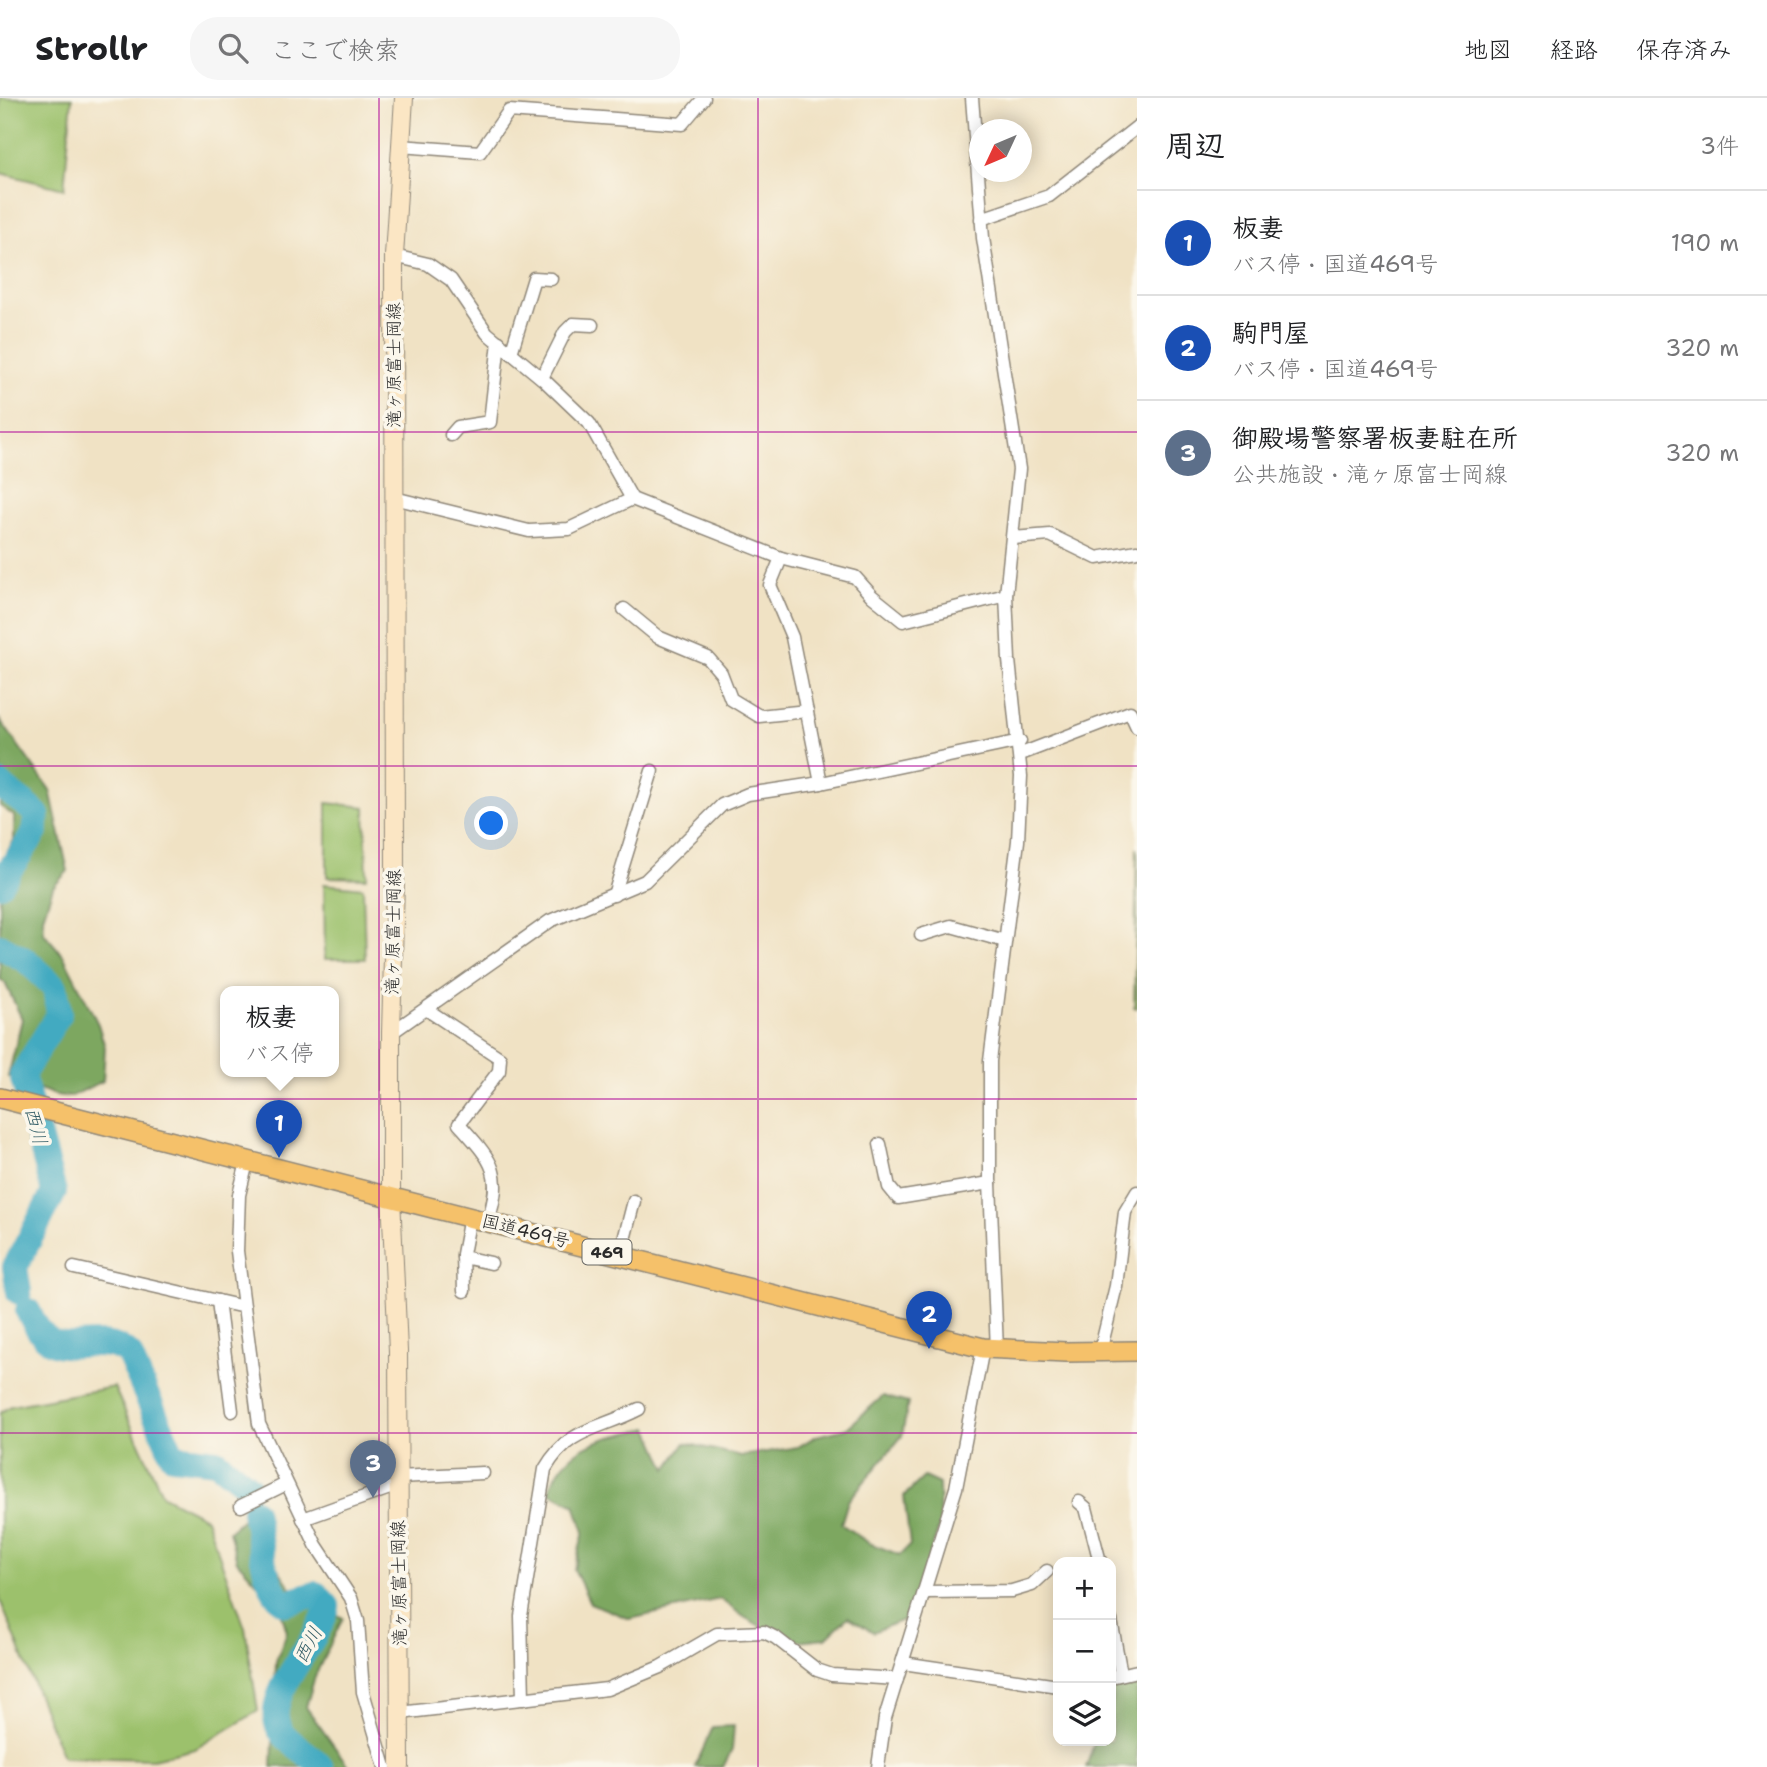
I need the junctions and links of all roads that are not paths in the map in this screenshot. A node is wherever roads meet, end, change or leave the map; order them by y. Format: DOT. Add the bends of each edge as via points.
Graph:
graph roads {
  1 [pos="404,98"];
  2 [pos="705,98"];
  3 [pos="972,98"];
  4 [pos="1137,127"];
  5 [pos="400,146"];
  6 [pos="981,219"];
  7 [pos="394,256"];
  8 [pos="551,279"];
  9 [pos="592,325"];
  10 [pos="499,342"];
  11 [pos="512,353"];
  12 [pos="542,378"];
  13 [pos="451,435"];
  14 [pos="394,498"];
  15 [pos="632,499"];
  16 [pos="1013,538"];
  17 [pos="1137,551"];
  18 [pos="781,558"];
  19 [pos="1006,595"];
  20 [pos="624,609"];
  21 [pos="807,712"];
  22 [pos="1137,727"];
  23 [pos="1021,748"];
  24 [pos="652,771"];
  25 [pos="821,783"];
  26 [pos="614,895"];
  27 [pos="920,935"];
  28 [pos="1005,941"];
  29 [pos="426,1009"];
  30 [pos="391,1032"];
  31 [pos="4,1099"];
  32 [pos="880,1144"];
  33 [pos="247,1161"];
  34 [pos="990,1184"];
  35 [pos="1137,1192"];
  36 [pos="391,1197"];
  37 [pos="634,1201"];
  38 [pos="479,1219"];
  39 [pos="620,1255"];
  40 [pos="463,1257"];
  41 [pos="491,1263"];
  42 [pos="74,1268"];
  43 [pos="464,1291"];
  44 [pos="218,1301"];
  45 [pos="244,1307"];
  46 [pos="990,1349"];
  47 [pos="1137,1351"];
  48 [pos="1100,1352"];
  49 [pos="639,1409"];
  50 [pos="232,1411"];
  51 [pos="483,1473"];
  52 [pos="398,1481"];
  53 [pos="286,1485"];
  54 [pos="1080,1502"];
  55 [pos="241,1506"];
  56 [pos="303,1519"];
  57 [pos="1099,1557"];
  58 [pos="1047,1571"];
  59 [pos="926,1592"];
  60 [pos="903,1662"];
  61 [pos="1137,1671"];
  62 [pos="1116,1676"];
  63 [pos="897,1679"];
  64 [pos="1053,1685"];
  65 [pos="523,1699"];
  66 [pos="400,1713"];
  67 [pos="385,1767"];
  68 [pos="400,1767"];
  69 [pos="878,1767"];
  1 -- 5 [label="main road, 滝ヶ原富士岡線"];
  2 -- 5 [label="street" via="682,124 509,111 480,152"];
  3 -- 6 [label="street"];
  4 -- 6 [label="street" via="1049,195"];
  5 -- 7 [label="main road, 滝ヶ原富士岡線"];
  6 -- 16 [label="street" via="1019,469"];
  7 -- 10 [label="street" via="428,264 451,280 465,304"];
  7 -- 14 [label="main road, 滝ヶ原富士岡線"];
  8 -- 11 [label="street" via="534,278"];
  9 -- 12 [label="street" via="573,324 565,332"];
  10 -- 11 [label="street"];
  10 -- 13 [label="street" via="490,422 458,427"];
  11 -- 12 [label="street"];
  12 -- 15 [label="street" via="589,423"];
  14 -- 15 [label="street" via="529,531 569,529"];
  14 -- 30 [label="main road, 滝ヶ原富士岡線"];
  15 -- 18 [label="street"];
  16 -- 17 [label="street" via="1050,536 1097,558"];
  16 -- 19 [label="street"];
  18 -- 19 [label="street" via="855,577 903,621"];
  18 -- 21 [label="street" via="770,585 792,637"];
  19 -- 23 [label="street"];
  20 -- 21 [label="street" via="657,637 708,658 721,673 731,699 759,716"];
  21 -- 25 [label="street"];
  22 -- 23 [label="street" via="1130,712"];
  23 -- 25 [label="street"];
  23 -- 28 [label="street" via="1018,841"];
  24 -- 26 [label="street"];
  25 -- 26 [label="street" via="748,794 722,805 653,875"];
  26 -- 29 [label="street" via="550,921"];
  27 -- 28 [label="street" via="951,926"];
  28 -- 34 [label="street" via="990,1061"];
  29 -- 30 [label="street"];
  29 -- 38 [label="street" via="500,1058 499,1070 459,1124 495,1169 497,1190"];
  30 -- 36 [label="main road, 滝ヶ原富士岡線"];
  31 -- 33 [label="highway, 国道469号 / 469"];
  32 -- 34 [label="street" via="889,1187 898,1198"];
  33 -- 36 [label="highway, 国道469号 / 469"];
  33 -- 45 [label="street" via="239,1195 237,1251"];
  34 -- 46 [label="street"];
  35 -- 48 [label="street" via="1125,1212 1116,1286"];
  36 -- 38 [label="highway, 国道469号 / 469"];
  36 -- 52 [label="main road, 滝ヶ原富士岡線"];
  37 -- 39 [label="street"];
  38 -- 39 [label="highway, 国道469号 / 469"];
  38 -- 40 [label="street"];
  39 -- 46 [label="highway, 国道469号 / 469"];
  40 -- 41 [label="street"];
  40 -- 43 [label="street"];
  42 -- 44 [label="street"];
  44 -- 45 [label="street"];
  44 -- 50 [label="street"];
  45 -- 53 [label="street" via="259,1424"];
  46 -- 48 [label="highway, 国道469号 / 469"];
  46 -- 59 [label="street"];
  47 -- 48 [label="highway, 国道469号 / 469"];
  49 -- 65 [label="street" via="572,1437 557,1448 545,1469 522,1616"];
  51 -- 52 [label="street"];
  52 -- 56 [label="street"];
  52 -- 66 [label="main road, 滝ヶ原富士岡線"];
  53 -- 55 [label="street"];
  53 -- 56 [label="street"];
  54 -- 57 [label="street" via="1095,1533"];
  56 -- 67 [label="street" via="355,1610 363,1692"];
  58 -- 59 [label="street" via="1032,1585 1012,1591"];
  59 -- 60 [label="street"];
  60 -- 63 [label="street"];
  60 -- 64 [label="street"];
  61 -- 62 [label="street"];
  63 -- 65 [label="street" via="817,1670 764,1632 717,1634 660,1667 607,1689"];
  63 -- 69 [label="street"];
  65 -- 66 [label="street"];
  66 -- 68 [label="main road, 滝ヶ原富士岡線"];
}
